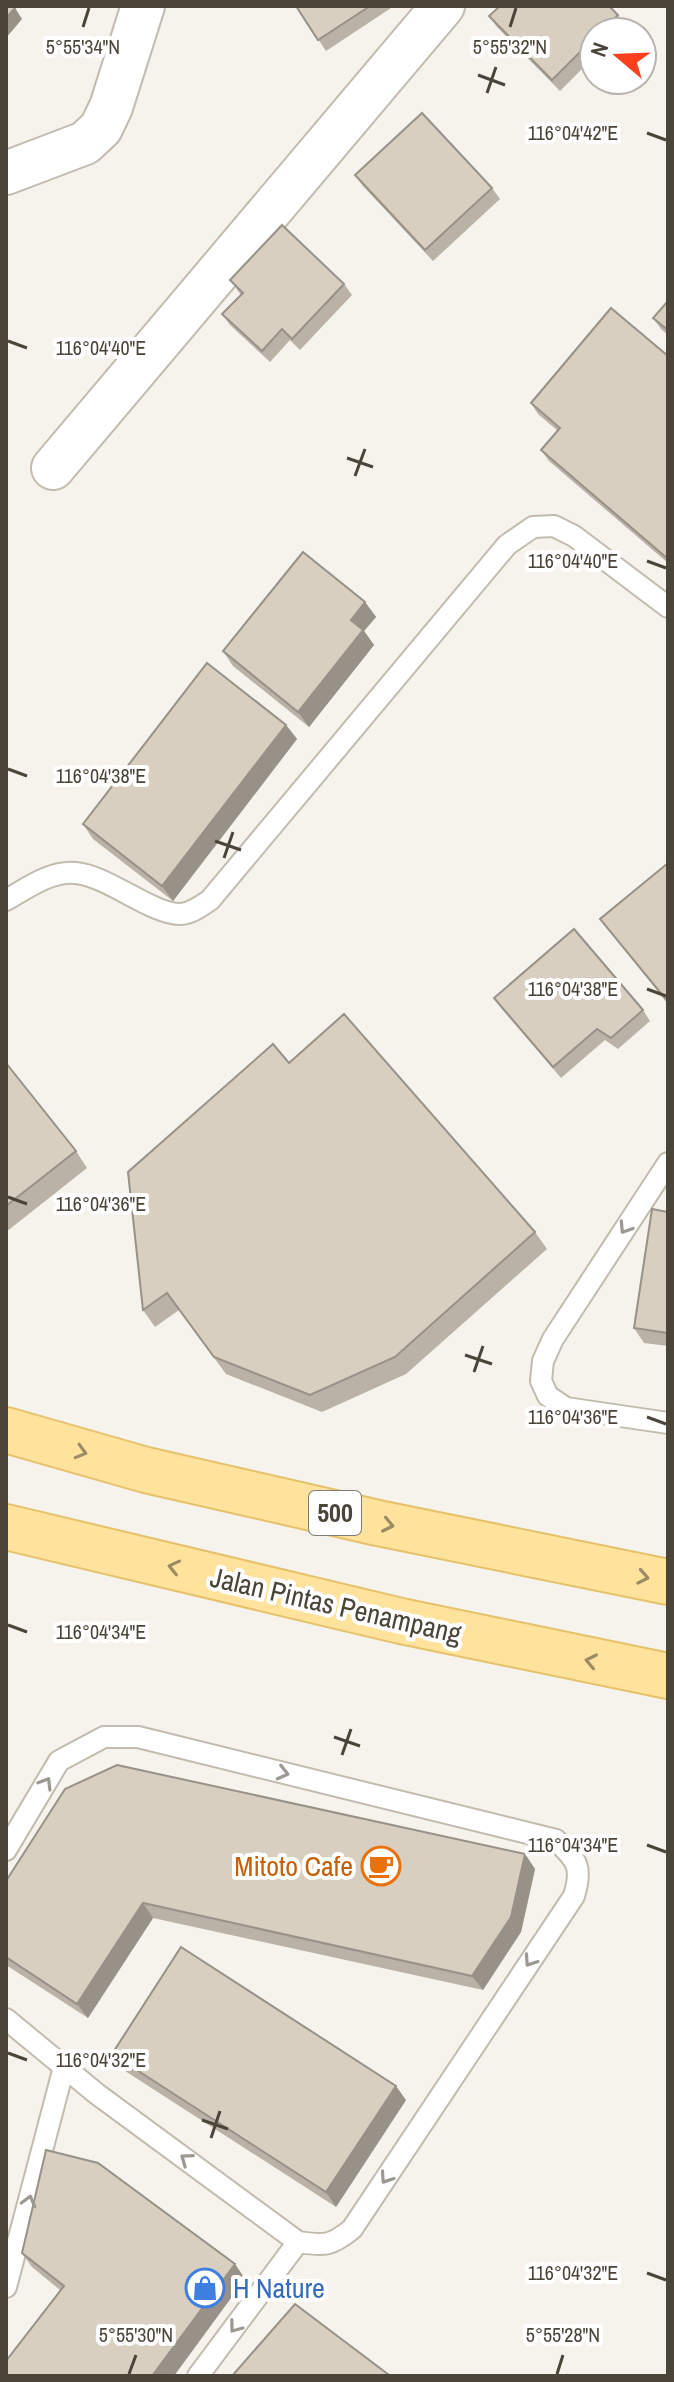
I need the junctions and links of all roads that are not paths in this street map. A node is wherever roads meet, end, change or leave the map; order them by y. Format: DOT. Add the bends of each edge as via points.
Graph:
graph roads {
  1 [pos="143,6"];
  2 [pos="443,6"];
  3 [pos="6,173"];
  4 [pos="53,468"];
  5 [pos="668,607"];
  6 [pos="6,900"];
  7 [pos="668,1163"];
  8 [pos="668,1423"];
  9 [pos="6,1430"];
  10 [pos="6,1527"];
  11 [pos="668,1582"];
  12 [pos="668,1676"];
  13 [pos="6,1850"];
  14 [pos="6,2019"];
  15 [pos="64,2067"];
  16 [pos="298,2242"];
  17 [pos="6,2287"];
  18 [pos="198,2376"];
  1 -- 3 [label="street" via="101,128 85,143"];
  2 -- 4 [label="street"];
  5 -- 6 [label="lane" via="574,536 554,526 533,527 507,545 210,900 180,914 74,872 51,876"];
  7 -- 8 [label="lane, one-way" via="553,1339 541,1381 548,1396 566,1408"];
  9 -- 11 [label="main road, 500, one-way" via="146,1470"];
  12 -- 10 [label="main road, Jalan Pintas Penampang, one-way" via="401,1621"];
  13 -- 16 [label="lane, one-way" via="59,1761 104,1737 138,1737 556,1840 574,1858 580,1877 574,1896 352,2229 335,2242"];
  14 -- 15 [label="lane"];
  16 -- 15 [label="lane, one-way"];
  17 -- 15 [label="lane, one-way"];
  16 -- 18 [label="lane, one-way"];
}
